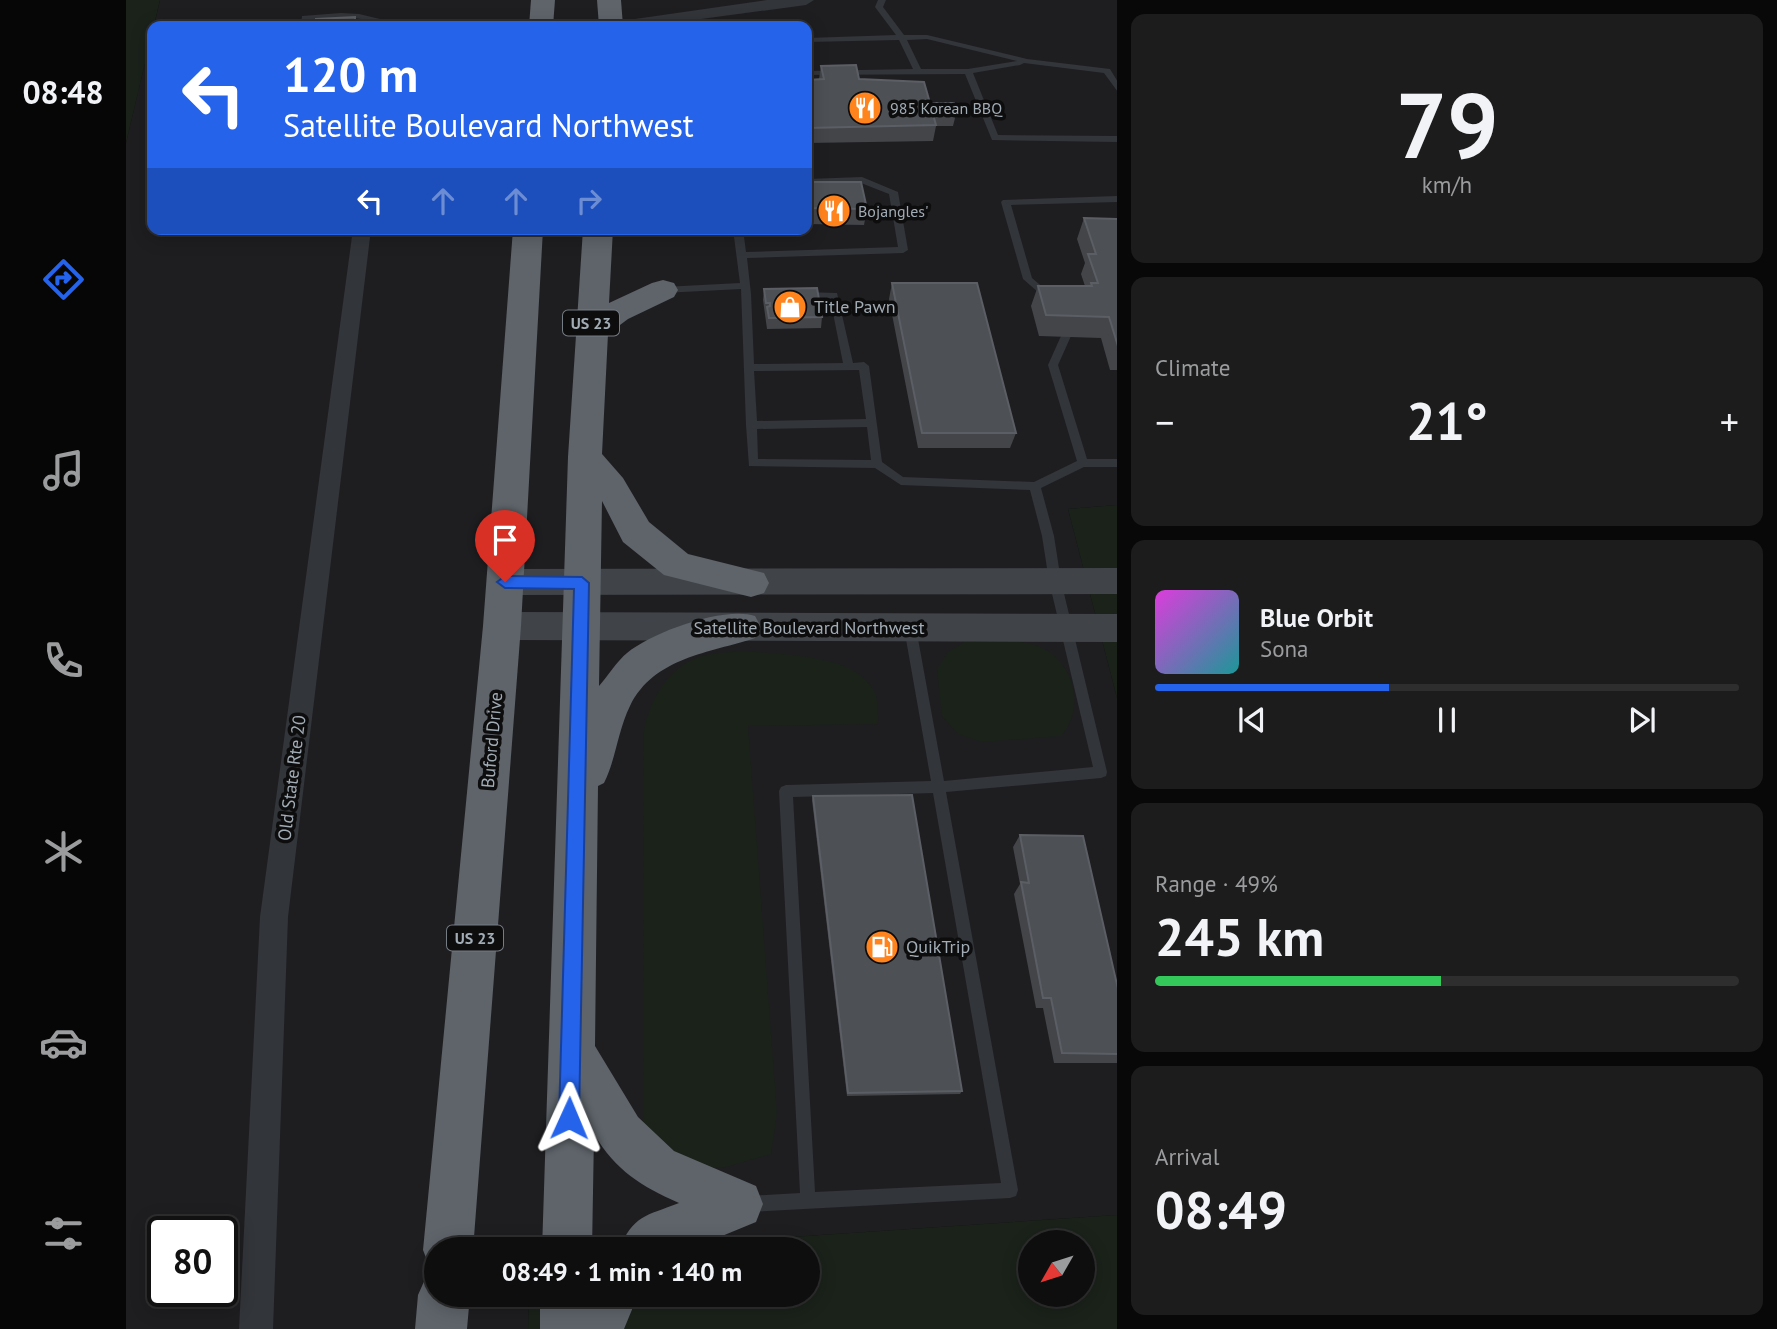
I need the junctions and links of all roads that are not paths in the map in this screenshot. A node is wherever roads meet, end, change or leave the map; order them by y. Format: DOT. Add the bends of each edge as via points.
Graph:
graph roads {
  1 [pos="543,0"];
  2 [pos="806,0"];
  3 [pos="882,0"];
  4 [pos="305,21"];
  5 [pos="377,21"];
  6 [pos="541,21"];
  7 [pos="653,21"];
  8 [pos="902,38"];
  9 [pos="812,40"];
  10 [pos="1027,61"];
  11 [pos="918,71"];
  12 [pos="968,71"];
  13 [pos="812,73"];
  14 [pos="1117,90"];
  15 [pos="1117,139"];
  16 [pos="812,182"];
  17 [pos="1117,199"];
  18 [pos="361,235"];
  19 [pos="528,235"];
  20 [pos="739,235"];
  21 [pos="742,255"];
  22 [pos="612,257"];
  23 [pos="663,290"];
  24 [pos="746,290"];
  25 [pos="758,295"];
  26 [pos="796,295"];
  27 [pos="591,331"];
  28 [pos="849,366"];
  29 [pos="749,368"];
  30 [pos="872,424"];
  31 [pos="751,425"];
  32 [pos="585,457"];
  33 [pos="1083,463"];
  34 [pos="1117,463"];
  35 [pos="877,464"];
  36 [pos="1035,486"];
  37 [pos="1055,581"];
  38 [pos="1117,581"];
  39 [pos="505,582"];
  40 [pos="582,583"];
  41 [pos="751,583"];
  42 [pos="502,626"];
  43 [pos="581,627"];
  44 [pos="741,627"];
  45 [pos="910,628"];
  46 [pos="1067,628"];
  47 [pos="1117,628"];
  48 [pos="938,787"];
  49 [pos="576,813"];
  50 [pos="570,1049"];
  51 [pos="808,1200"];
  52 [pos="738,1204"];
  53 [pos="449,1237"];
  54 [pos="567,1237"];
  55 [pos="656,1237"];
  56 [pos="443,1307"];
  57 [pos="566,1307"];
  58 [pos="607,1307"];
  59 [pos="256,1329"];
  60 [pos="441,1329"];
  61 [pos="566,1329"];
  62 [pos="597,1329"];
  1 -- 6 [label="highway"];
  2 -- 7 [label="street"];
  3 -- 8 [label="lane" via="879,7"];
  4 -- 5 [label="lane" via="342,14"];
  8 -- 9 [label="lane"];
  8 -- 10 [label="lane" via="927,37"];
  8 -- 11 [label="lane"];
  10 -- 12 [label="lane"];
  10 -- 14 [label="lane" via="1107,71"];
  11 -- 12 [label="lane"];
  11 -- 13 [label="lane"];
  12 -- 15 [label="lane" via="995,138"];
  16 -- 21 [label="lane" via="862,180 892,192 903,250"];
  17 -- 33 [label="lane" via="1006,202 1028,279 1053,300 1066,336 1053,365"];
  18 -- 59 [label="street, Old State Rte 20" via="274,917"];
  19 -- 39 [label="highway, Buford Drive / US 23"];
  20 -- 21 [label="lane"];
  21 -- 24 [label="lane"];
  22 -- 23 [label="highway"];
  22 -- 27 [label="highway, US 23"];
  23 -- 24 [label="lane"];
  23 -- 27 [label="highway" via="617,312"];
  24 -- 25 [label="lane"];
  24 -- 29 [label="lane"];
  26 -- 28 [label="lane" via="834,295"];
  27 -- 32 [label="highway, US 23"];
  28 -- 29 [label="lane"];
  28 -- 30 [label="lane" via="864,366"];
  29 -- 31 [label="lane"];
  30 -- 31 [label="lane"];
  30 -- 35 [label="lane"];
  31 -- 35 [label="lane" via="753,463"];
  32 -- 40 [label="highway, US 23"];
  32 -- 41 [label="highway" via="611,487 636,532 677,565"];
  33 -- 34 [label="lane"];
  33 -- 36 [label="lane"];
  35 -- 36 [label="lane" via="901,481"];
  36 -- 37 [label="lane"];
  37 -- 38 [label="main road"];
  37 -- 41 [label="main road"];
  37 -- 46 [label="lane"];
  39 -- 40 [label="main road"];
  39 -- 42 [label="highway, Buford Drive / US 23"];
  40 -- 41 [label="main road"];
  40 -- 43 [label="highway, US 23"];
  42 -- 43 [label="main road, Satellite Boulevard Northwest"];
  42 -- 53 [label="highway, Buford Drive / US 23"];
  43 -- 44 [label="main road, Satellite Boulevard Northwest"];
  43 -- 49 [label="highway, US 23"];
  44 -- 45 [label="main road, Satellite Boulevard Northwest"];
  44 -- 49 [label="highway" via="685,640 641,664 613,698"];
  45 -- 46 [label="main road, Satellite Boulevard Northwest"];
  45 -- 48 [label="lane"];
  46 -- 47 [label="main road, Satellite Boulevard Northwest"];
  46 -- 48 [label="lane" via="1101,772"];
  48 -- 51 [label="lane" via="786,791"];
  48 -- 51 [label="lane" via="1010,1190"];
  49 -- 50 [label="highway, US 23"];
  50 -- 52 [label="highway" via="621,1135 657,1168"];
  50 -- 54 [label="highway, US 23"];
  51 -- 52 [label="lane"];
  52 -- 55 [label="highway"];
  56 -- 60 [label="highway"];
  57 -- 61 [label="highway"];
  58 -- 62 [label="highway"];
}
